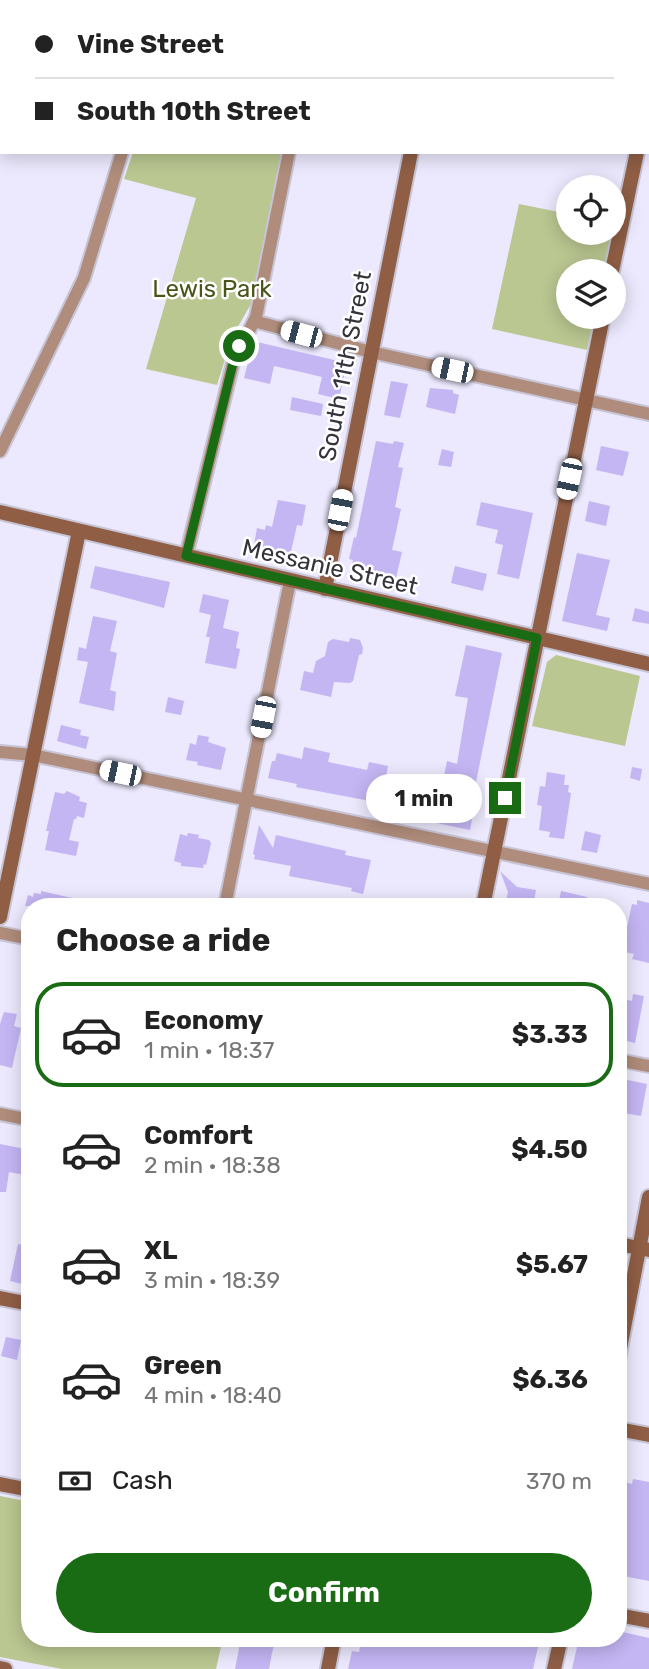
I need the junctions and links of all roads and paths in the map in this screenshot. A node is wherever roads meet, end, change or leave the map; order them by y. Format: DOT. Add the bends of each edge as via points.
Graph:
graph roads {
  1 [pos="121,154"];
  2 [pos="289,154"];
  3 [pos="411,154"];
  4 [pos="638,154"];
  5 [pos="615,259"];
  6 [pos="254,321"];
  7 [pos="601,329"];
  8 [pos="371,352"];
  9 [pos="586,400"];
  10 [pos="649,414"];
  11 [pos="0,451"];
  12 [pos="0,512"];
  13 [pos="79,531"];
  14 [pos="186,556"];
  15 [pos="290,581"];
  16 [pos="325,589"];
  17 [pos="537,638"];
  18 [pos="649,664"];
  19 [pos="0,752"];
  20 [pos="33,755"];
  21 [pos="246,799"];
  22 [pos="494,851"];
  23 [pos="649,884"];
  24 [pos="227,898"];
  25 [pos="485,898"];
  26 [pos="0,917"];
  27 [pos="0,933"];
  28 [pos="21,937"];
  29 [pos="627,1062"];
  30 [pos="649,1066"];
  31 [pos="0,1114"];
  32 [pos="21,1118"];
  33 [pos="649,1197"];
  34 [pos="644,1249"];
  35 [pos="0,1298"];
  36 [pos="21,1302"];
  37 [pos="627,1321"];
  38 [pos="627,1431"];
  39 [pos="649,1435"];
  40 [pos="0,1484"];
  41 [pos="21,1488"];
  42 [pos="627,1617"];
  43 [pos="649,1621"];
  44 [pos="332,1647"];
  45 [pos="559,1647"];
  46 [pos="328,1669"];
  47 [pos="554,1669"];
  1 -- 11 [label="street" via="84,278"];
  2 -- 6 [label="street"];
  3 -- 8 [label="street, South 11th Street"];
  4 -- 5 [label="street"];
  6 -- 8 [label="street"];
  6 -- 14 [label="street" via="233,363"];
  7 -- 9 [label="street"];
  8 -- 9 [label="street"];
  8 -- 16 [label="street, South 11th Street"];
  9 -- 10 [label="street"];
  9 -- 17 [label="street"];
  12 -- 13 [label="street, Messanie Street"];
  13 -- 14 [label="street, Messanie Street"];
  13 -- 20 [label="street"];
  14 -- 15 [label="street, Messanie Street"];
  15 -- 16 [label="street, Messanie Street"];
  15 -- 21 [label="street"];
  16 -- 17 [label="street, Messanie Street"];
  17 -- 18 [label="street, Messanie Street"];
  17 -- 22 [label="street"];
  19 -- 20 [label="street"];
  20 -- 21 [label="street"];
  20 -- 26 [label="street"];
  21 -- 22 [label="street"];
  21 -- 24 [label="street"];
  22 -- 23 [label="street"];
  22 -- 25 [label="street"];
  27 -- 28 [label="street"];
  29 -- 30 [label="street"];
  31 -- 32 [label="street"];
  33 -- 34 [label="street"];
  34 -- 37 [label="street"];
  35 -- 36 [label="street"];
  38 -- 39 [label="street"];
  40 -- 41 [label="street"];
  42 -- 43 [label="street"];
  44 -- 46 [label="street"];
  45 -- 47 [label="street"];
}
